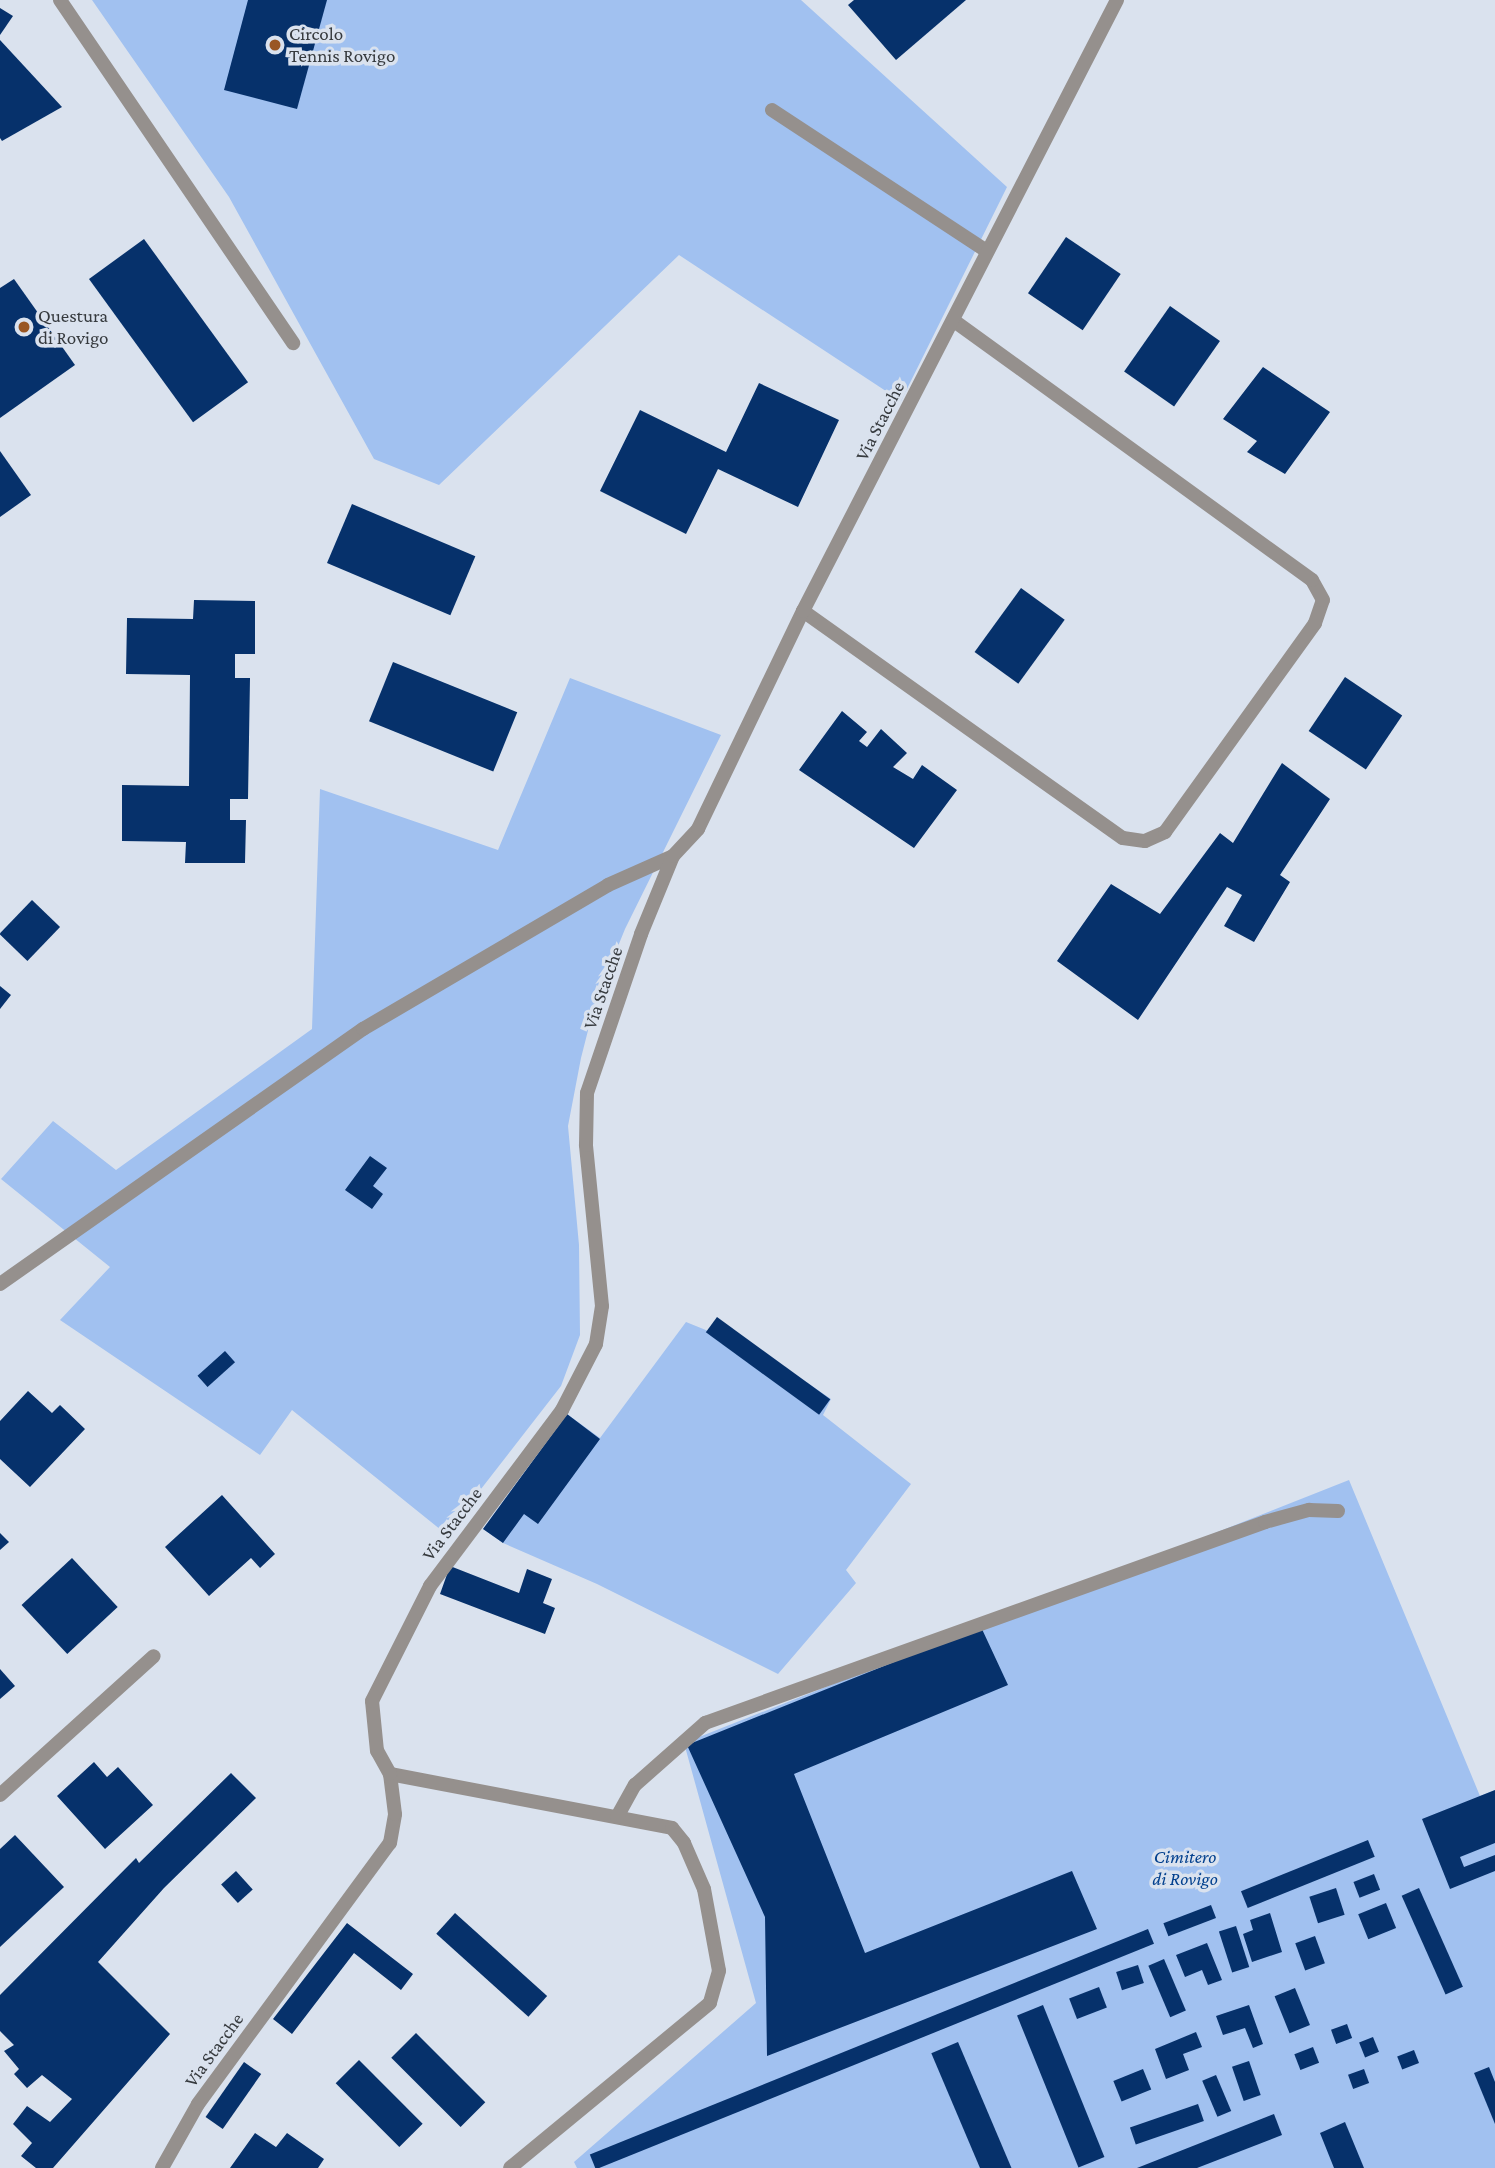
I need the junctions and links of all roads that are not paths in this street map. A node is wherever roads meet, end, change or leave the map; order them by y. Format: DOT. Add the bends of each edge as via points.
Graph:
graph roads {
  1 [pos="60,0"];
  2 [pos="1117,0"];
  3 [pos="772,110"];
  4 [pos="987,251"];
  5 [pos="953,320"];
  6 [pos="293,343"];
  7 [pos="803,611"];
  8 [pos="673,856"];
  9 [pos="0,1284"];
  10 [pos="1338,1511"];
  11 [pos="154,1656"];
  12 [pos="390,1774"];
  13 [pos="0,1795"];
  14 [pos="617,1817"];
  15 [pos="162,2168"];
  16 [pos="510,2168"];
  1 -- 6 [label="street"];
  2 -- 4 [label="street, Via Stacche"];
  3 -- 4 [label="street"];
  4 -- 5 [label="street, Via Stacche"];
  5 -- 7 [label="street, Via Stacche"];
  5 -- 7 [label="street" via="1312,580 1323,600 1315,623 1165,832 1145,841 1123,838"];
  7 -- 8 [label="street, Via Stacche" via="698,829"];
  8 -- 9 [label="street, Via Stacche" via="608,885 363,1029"];
  8 -- 12 [label="street, Via Stacche" via="587,1093 586,1145 602,1306 596,1344 562,1410 430,1586 372,1701 377,1751"];
  10 -- 14 [label="street" via="1310,1510 1265,1522 705,1723 635,1785"];
  11 -- 13 [label="street"];
  12 -- 14 [label="street"];
  12 -- 15 [label="street, Via Stacche" via="395,1814 390,1843 198,2104"];
  14 -- 16 [label="street" via="672,1828 684,1843 704,1889 719,1971 710,2003"];
}
